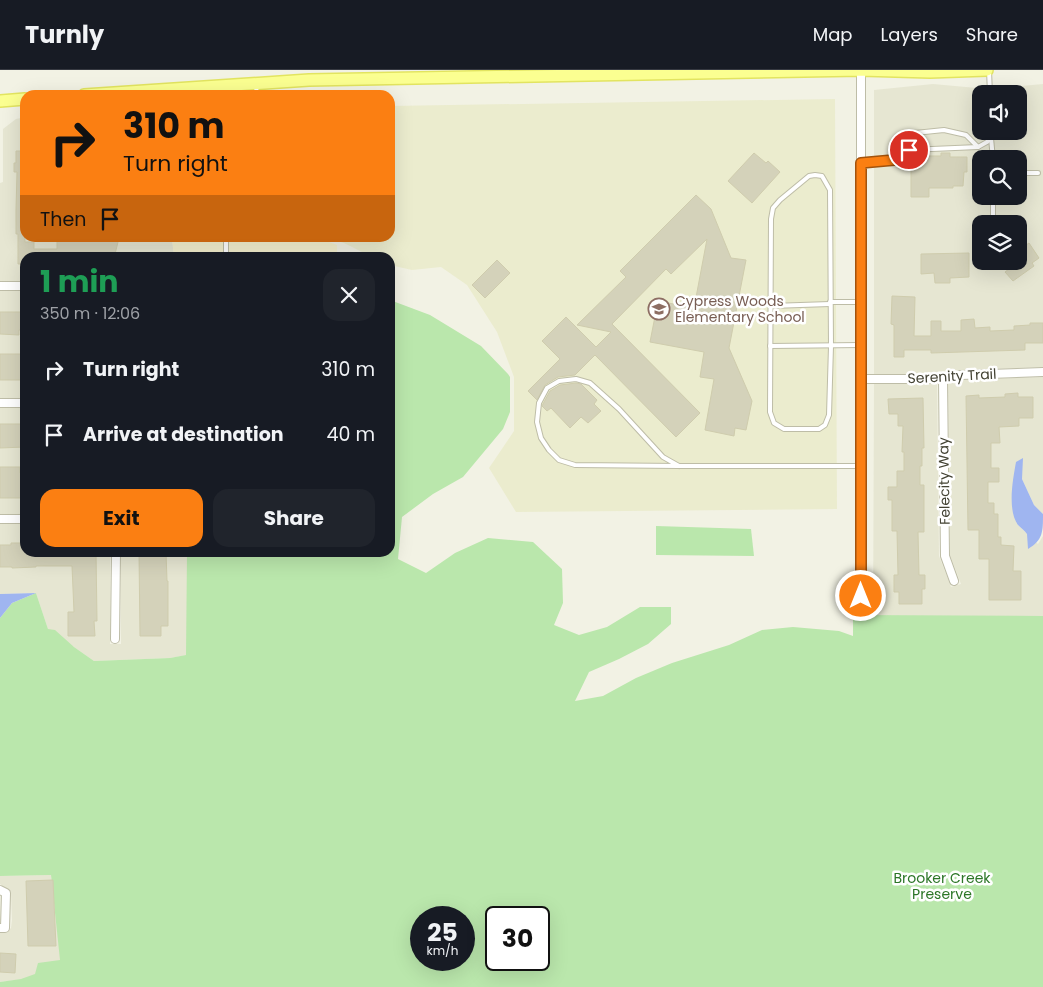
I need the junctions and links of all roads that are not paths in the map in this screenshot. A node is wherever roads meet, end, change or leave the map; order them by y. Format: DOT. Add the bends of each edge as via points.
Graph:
graph roads {
  1 [pos="861,70"];
  2 [pos="988,70"];
  3 [pos="989,85"];
  4 [pos="256,89"];
  5 [pos="227,90"];
  6 [pos="20,99"];
  7 [pos="0,101"];
  8 [pos="989,140"];
  9 [pos="978,147"];
  10 [pos="909,150"];
  11 [pos="861,163"];
  12 [pos="1027,173"];
  13 [pos="1038,173"];
  14 [pos="0,286"];
  15 [pos="20,286"];
  16 [pos="861,302"];
  17 [pos="830,303"];
  18 [pos="770,306"];
  19 [pos="861,345"];
  20 [pos="770,346"];
  21 [pos="830,346"];
  22 [pos="1043,372"];
  23 [pos="861,379"];
  24 [pos="943,379"];
  25 [pos="20,402"];
  26 [pos="0,403"];
  27 [pos="679,466"];
  28 [pos="861,466"];
  29 [pos="0,519"];
  30 [pos="20,519"];
  31 [pos="116,557"];
  32 [pos="954,581"];
  33 [pos="861,596"];
  34 [pos="115,639"];
  35 [pos="0,890"];
  36 [pos="0,928"];
  1 -- 2 [label="main road"];
  1 -- 4 [label="main road" via="319,80"];
  1 -- 11 [label="street"];
  2 -- 3 [label="lane"];
  4 -- 5 [label="main road"];
  6 -- 7 [label="main road"];
  8 -- 9 [label="lane"];
  9 -- 10 [label="lane"];
  9 -- 10 [label="lane" via="966,134 944,130 915,133"];
  10 -- 11 [label="lane" via="894,160"];
  11 -- 16 [label="street"];
  12 -- 13 [label="lane"];
  14 -- 15 [label="street"];
  16 -- 17 [label="lane"];
  16 -- 19 [label="street"];
  17 -- 18 [label="lane"];
  17 -- 18 [label="lane" via="830,190 822,176 815,175 773,208"];
  17 -- 21 [label="lane"];
  18 -- 20 [label="lane"];
  19 -- 21 [label="lane"];
  19 -- 23 [label="street"];
  20 -- 21 [label="lane"];
  20 -- 21 [label="lane" via="770,412 774,422 784,429 819,429 825,425 829,415"];
  22 -- 24 [label="street, Serenity Trail" via="961,375"];
  23 -- 24 [label="street, Serenity Trail"];
  23 -- 28 [label="street"];
  24 -- 32 [label="street, Felecity Way" via="945,556"];
  25 -- 26 [label="street"];
  27 -- 27 [label="lane" via="575,465 560,460 541,438 536,422 539,403 547,388 558,381 576,379 590,383 663,457"];
  27 -- 28 [label="lane"];
  28 -- 33 [label="street"];
  29 -- 30 [label="street"];
  31 -- 34 [label="street"];
  35 -- 36 [label="street" via="6,893 6,920 5,928"];
}
